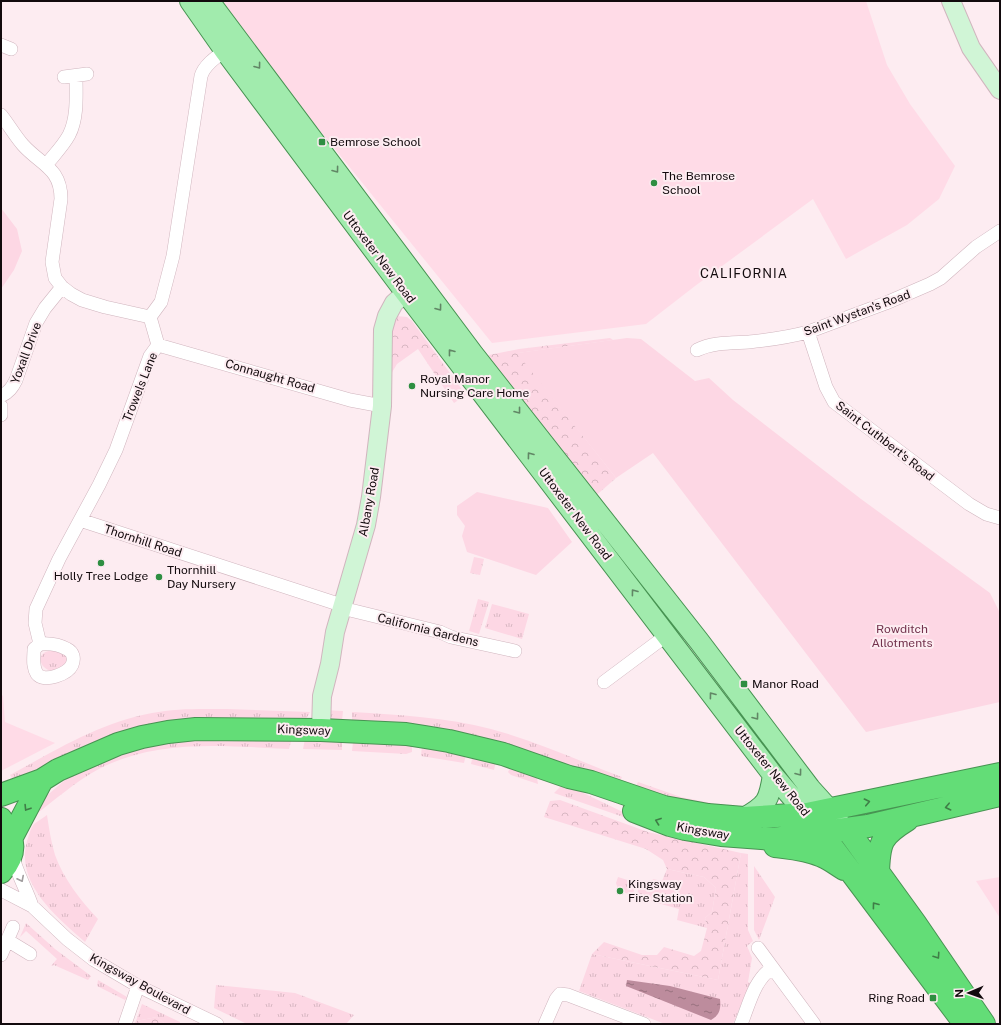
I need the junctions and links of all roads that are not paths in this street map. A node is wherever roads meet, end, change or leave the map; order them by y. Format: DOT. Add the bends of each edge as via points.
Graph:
graph roads {
  1 [pos="190,1"];
  2 [pos="209,1"];
  3 [pos="952,1"];
  4 [pos="232,46"];
  5 [pos="76,76"];
  6 [pos="1000,90"];
  7 [pos="1,115"];
  8 [pos="46,165"];
  9 [pos="1000,232"];
  10 [pos="62,287"];
  11 [pos="412,287"];
  12 [pos="150,318"];
  13 [pos="808,332"];
  14 [pos="158,345"];
  15 [pos="697,350"];
  16 [pos="1,396"];
  17 [pos="1,406"];
  18 [pos="382,406"];
  19 [pos="1,415"];
  20 [pos="1000,518"];
  21 [pos="80,520"];
  22 [pos="342,605"];
  23 [pos="667,635"];
  24 [pos="40,644"];
  25 [pos="515,651"];
  26 [pos="604,682"];
  27 [pos="321,730"];
  28 [pos="1000,774"];
  29 [pos="774,775"];
  30 [pos="569,777"];
  31 [pos="42,780"];
  32 [pos="1,795"];
  33 [pos="1000,795"];
  34 [pos="829,810"];
  35 [pos="807,814"];
  36 [pos="915,815"];
  37 [pos="744,818"];
  38 [pos="847,829"];
  39 [pos="821,832"];
  40 [pos="8,836"];
  41 [pos="721,836"];
  42 [pos="1,872"];
  43 [pos="878,873"];
  44 [pos="853,875"];
  45 [pos="1,890"];
  46 [pos="32,906"];
  47 [pos="13,927"];
  48 [pos="7,940"];
  49 [pos="758,948"];
  50 [pos="30,954"];
  51 [pos="1,955"];
  52 [pos="772,968"];
  53 [pos="138,986"];
  54 [pos="187,1010"];
  55 [pos="809,1022"];
  56 [pos="125,1024"];
  57 [pos="187,1024"];
  58 [pos="217,1024"];
  59 [pos="545,1024"];
  60 [pos="643,1024"];
  61 [pos="741,1024"];
  62 [pos="965,1024"];
  63 [pos="984,1024"];
  1 -- 4 [label="main road, Uttoxeter New Road"];
  2 -- 4 [label="main road, Uttoxeter New Road"];
  3 -- 6 [label="street" via="971,48"];
  4 -- 11 [label="main road, Uttoxeter New Road"];
  4 -- 12 [label="street" via="202,71 173,256 161,302"];
  5 -- 8 [label="street" via="71,131"];
  7 -- 8 [label="street" via="23,145"];
  8 -- 10 [label="street" via="56,176 60,189 61,199 52,262 56,278"];
  9 -- 13 [label="street, Saint Wystan's Road" via="976,247 930,284"];
  10 -- 12 [label="street" via="82,300"];
  10 -- 16 [label="street, Yoxall Drive" via="36,323 12,388"];
  11 -- 18 [label="street, Albany Road" via="394,303 383,330"];
  23 -- 11 [label="main road, Uttoxeter New Road, one-way"];
  11 -- 34 [label="main road, Uttoxeter New Road, one-way" via="474,355"];
  12 -- 14 [label="street, Trowels Lane"];
  13 -- 15 [label="street, Saint Wystan's Road" via="764,340 710,345"];
  13 -- 20 [label="street, Saint Cuthbert's Road" via="826,387 834,402 969,504 986,514"];
  14 -- 18 [label="street, Connaught Road" via="350,400"];
  14 -- 21 [label="street, Trowels Lane" via="150,356 116,450"];
  17 -- 19 [label="street"];
  18 -- 22 [label="street, Albany Road" via="366,525"];
  21 -- 22 [label="street, Thornhill Road"];
  21 -- 24 [label="street, Trowels Lane" via="36,609 35,623"];
  22 -- 25 [label="street, California Gardens" via="350,610 451,637"];
  22 -- 27 [label="street, Albany Road" via="322,696"];
  23 -- 26 [label="street"];
  29 -- 23 [label="main road, Uttoxeter New Road, one-way"];
  27 -- 30 [label="highway, Kingsway" via="406,734 449,741 503,754"];
  27 -- 31 [label="highway, Kingsway" via="196,729 168,732 142,737 100,751"];
  34 -- 28 [label="highway, one-way"];
  29 -- 35 [label="main road, Uttoxeter New Road"];
  29 -- 37 [label="main road" via="766,801 758,810"];
  30 -- 37 [label="highway, Kingsway" via="664,807"];
  41 -- 30 [label="highway, Kingsway, one-way" via="685,829 647,817 586,788"];
  31 -- 32 [label="highway, Kingsway"];
  31 -- 40 [label="highway, one-way"];
  33 -- 36 [label="highway, one-way"];
  34 -- 35 [label="highway, Kingsway"];
  34 -- 38 [label="main road, Uttoxeter New Road"];
  34 -- 39 [label="highway"];
  35 -- 37 [label="highway, Kingsway"];
  35 -- 39 [label="main road, Uttoxeter New Road"];
  36 -- 38 [label="highway"];
  36 -- 43 [label="highway" via="884,838 880,848"];
  38 -- 39 [label="highway, Kingsway"];
  38 -- 43 [label="highway, Uttoxeter New Road"];
  39 -- 41 [label="highway, Kingsway" via="774,838"];
  39 -- 44 [label="highway, Uttoxeter New Road"];
  40 -- 42 [label="highway" via="6,864"];
  40 -- 46 [label="street, one-way" via="15,866"];
  41 -- 44 [label="highway" via="804,850 822,856"];
  43 -- 63 [label="highway, Uttoxeter New Road, one-way"];
  62 -- 44 [label="highway, Uttoxeter New Road, one-way"];
  45 -- 46 [label="street"];
  46 -- 53 [label="street, Kingsway Boulevard" via="94,960"];
  47 -- 48 [label="street"];
  48 -- 50 [label="street"];
  48 -- 51 [label="street"];
  49 -- 52 [label="street"];
  52 -- 55 [label="street"];
  52 -- 61 [label="street" via="758,982"];
  53 -- 54 [label="street, Kingsway Boulevard"];
  53 -- 56 [label="street"];
  54 -- 57 [label="street"];
  54 -- 58 [label="street, Kingsway Boulevard"];
  59 -- 60 [label="street" via="560,994"];
}
